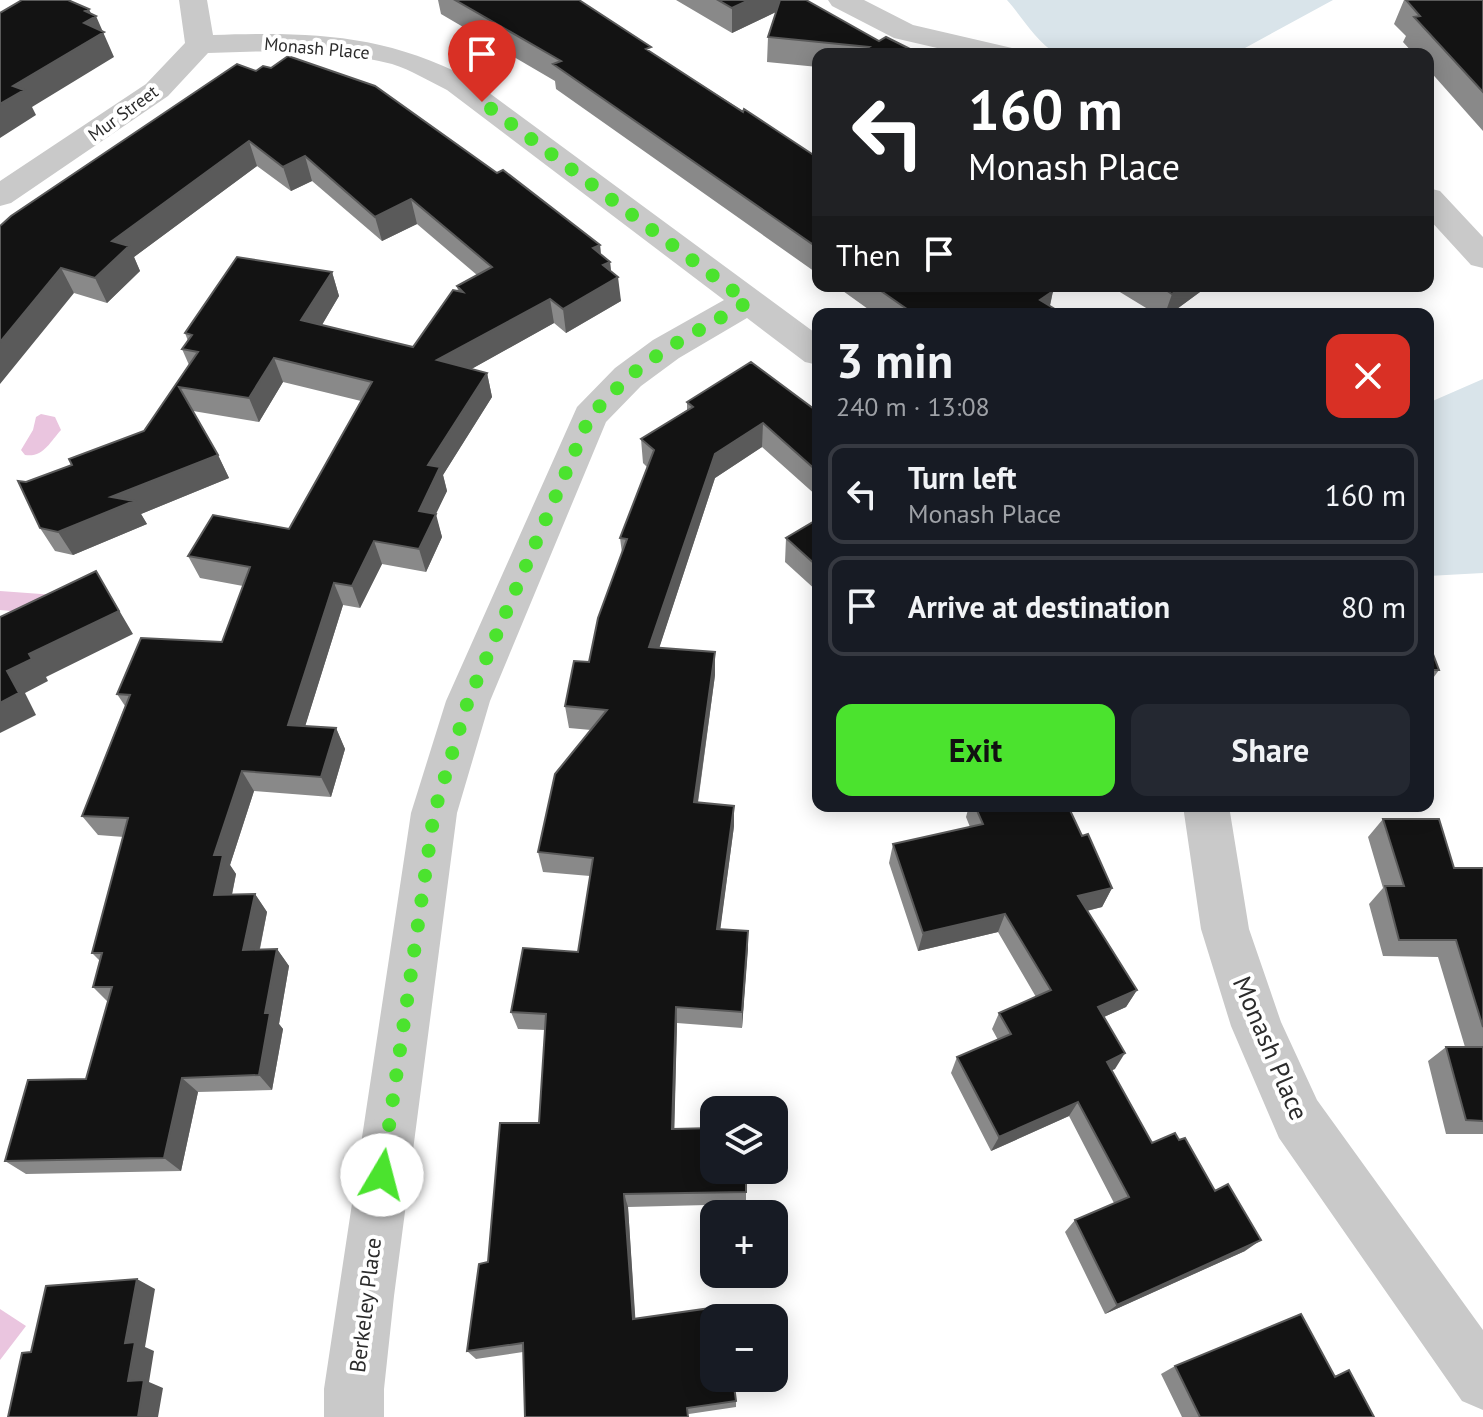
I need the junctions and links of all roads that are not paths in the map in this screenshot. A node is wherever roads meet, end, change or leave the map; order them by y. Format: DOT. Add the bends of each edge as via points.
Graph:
graph roads {
  1 [pos="193,0"];
  2 [pos="842,0"];
  3 [pos="200,44"];
  4 [pos="975,48"];
  5 [pos="0,196"];
  6 [pos="1434,204"];
  7 [pos="1483,257"];
  8 [pos="748,302"];
  9 [pos="812,349"];
  10 [pos="1207,812"];
  11 [pos="1483,1380"];
  12 [pos="354,1417"];
  1 -- 3 [label="street"];
  2 -- 4 [label="street" via="904,32"];
  3 -- 5 [label="street, Mur Street" via="157,90"];
  3 -- 8 [label="street, Monash Place" via="354,47 432,71 458,84"];
  6 -- 7 [label="street"];
  8 -- 9 [label="street, Monash Place"];
  8 -- 12 [label="street, Berkeley Place" via="666,349 628,377 590,416 468,701 434,813 365,1296"];
  10 -- 11 [label="street, Monash Place" via="1225,929 1257,1026 1298,1119"];
}
